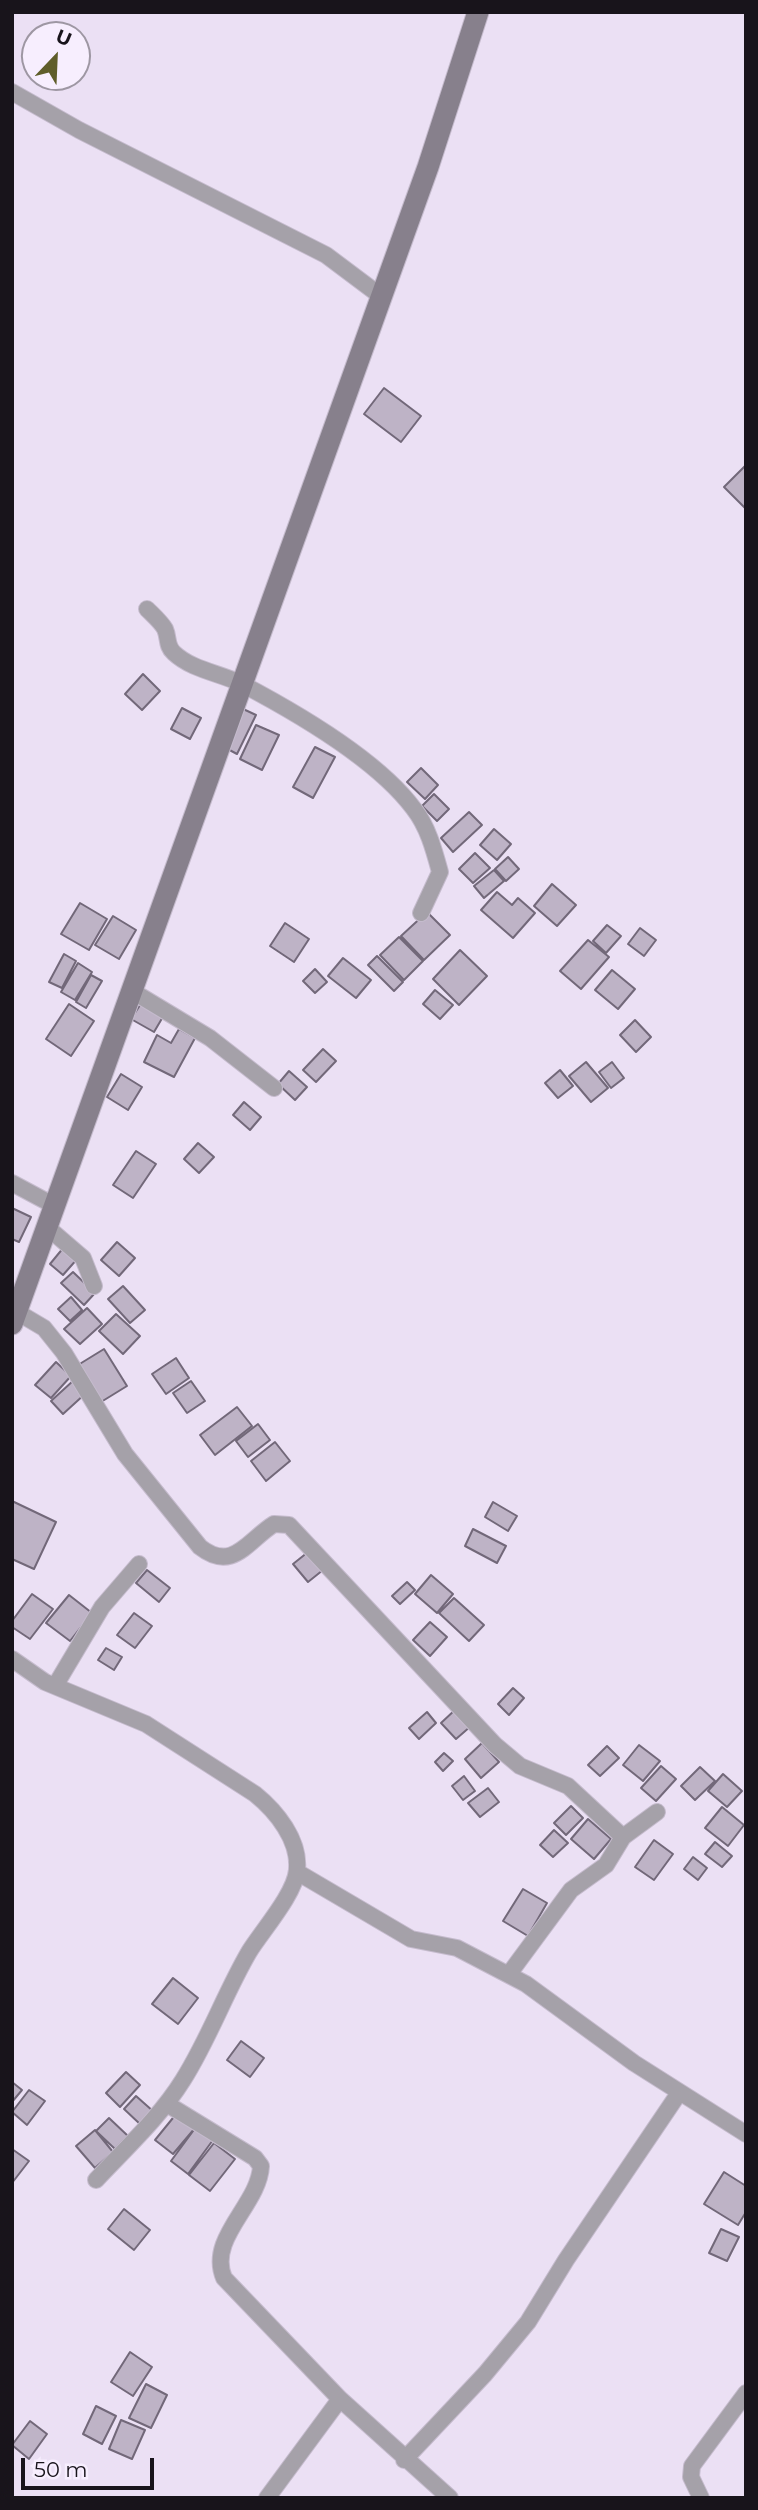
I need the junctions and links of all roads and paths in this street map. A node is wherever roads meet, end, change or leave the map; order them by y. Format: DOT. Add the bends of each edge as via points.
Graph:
graph roads {
  1 [pos="478,12"];
  2 [pos="12,92"];
  3 [pos="382,297"];
  4 [pos="147,609"];
  5 [pos="241,684"];
  6 [pos="421,913"];
  7 [pos="132,991"];
  8 [pos="274,1088"];
  9 [pos="12,1183"];
  10 [pos="55,1206"];
  11 [pos="47,1227"];
  12 [pos="94,1286"];
  13 [pos="15,1318"];
  14 [pos="139,1564"];
  15 [pos="12,1659"];
  16 [pos="55,1686"];
  17 [pos="657,1812"];
  18 [pos="623,1837"];
  19 [pos="297,1872"];
  20 [pos="509,1974"];
  21 [pos="679,2093"];
  22 [pos="167,2104"];
  23 [pos="746,2134"];
  24 [pos="96,2180"];
  25 [pos="746,2393"];
  26 [pos="340,2399"];
  27 [pos="404,2460"];
  28 [pos="267,2498"];
  29 [pos="450,2498"];
  30 [pos="701,2498"];
  1 -- 3 [label="main road"];
  2 -- 3 [label="street" via="326,255"];
  3 -- 5 [label="main road"];
  4 -- 5 [label="street" via="164,627 174,653"];
  5 -- 6 [label="street" via="362,758 415,811 431,840 440,872"];
  5 -- 7 [label="main road"];
  7 -- 8 [label="street" via="210,1038"];
  7 -- 10 [label="main road"];
  9 -- 10 [label="street"];
  10 -- 11 [label="main road"];
  11 -- 12 [label="street" via="83,1258"];
  11 -- 13 [label="main road"];
  13 -- 18 [label="street" via="44,1328 125,1454 200,1547 217,1558 234,1555 274,1524 289,1525 488,1738 520,1766 568,1786"];
  14 -- 16 [label="street" via="102,1608"];
  15 -- 16 [label="street"];
  16 -- 19 [label="street" via="146,1724 272,1807 284,1824"];
  17 -- 18 [label="street"];
  18 -- 20 [label="street" via="606,1865 570,1890"];
  19 -- 20 [label="street" via="411,1939 457,1948"];
  19 -- 22 [label="street"];
  20 -- 21 [label="street"];
  21 -- 23 [label="street"];
  21 -- 27 [label="street" via="528,2322"];
  22 -- 24 [label="street"];
  22 -- 26 [label="street" via="261,2166 218,2265 223,2278"];
  25 -- 30 [label="street" via="692,2466 691,2477"];
  26 -- 27 [label="street"];
  26 -- 28 [label="street"];
  27 -- 29 [label="street"];
}
